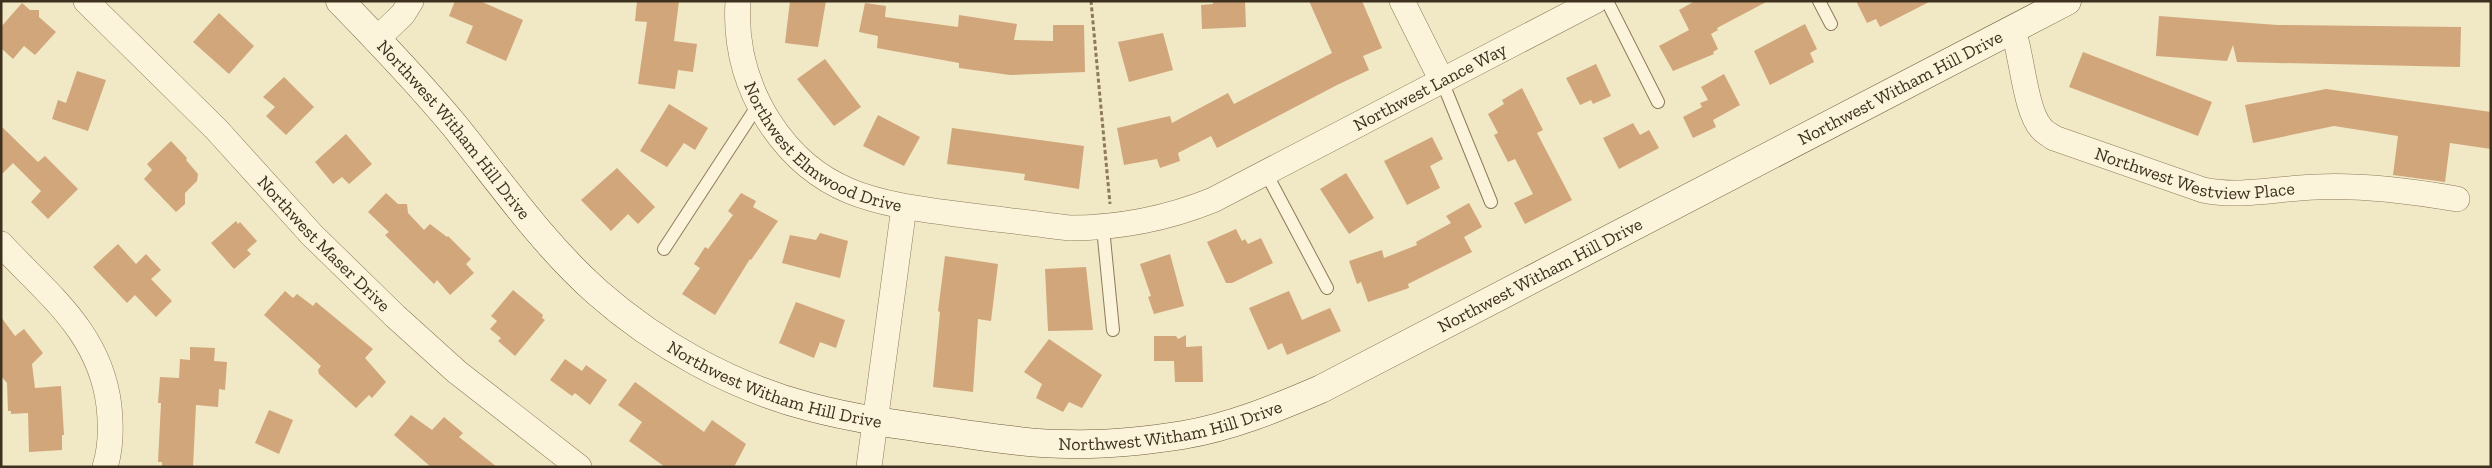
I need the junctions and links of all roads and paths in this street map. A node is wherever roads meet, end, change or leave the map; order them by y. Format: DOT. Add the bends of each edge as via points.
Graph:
graph roads {
  1 [pos="86,1"];
  2 [pos="340,1"];
  3 [pos="411,1"];
  4 [pos="738,1"];
  5 [pos="1091,1"];
  6 [pos="1402,1"];
  7 [pos="1595,1"];
  8 [pos="1607,1"];
  9 [pos="1819,1"];
  10 [pos="2063,2"];
  11 [pos="1831,24"];
  12 [pos="2013,30"];
  13 [pos="376,40"];
  14 [pos="1442,81"];
  15 [pos="1658,102"];
  16 [pos="758,104"];
  17 [pos="1266,172"];
  18 [pos="2457,199"];
  19 [pos="1491,202"];
  20 [pos="904,207"];
  21 [pos="1108,227"];
  22 [pos="1,244"];
  23 [pos="664,249"];
  24 [pos="1327,288"];
  25 [pos="1113,330"];
  26 [pos="875,422"];
  27 [pos="105,467"];
  28 [pos="579,467"];
  29 [pos="869,467"];
  1 -- 28 [label="street, Northwest Maser Drive" via="217,130 312,235 396,316 457,372"];
  2 -- 13 [label="street, Northwest Witham Hill Drive"];
  3 -- 13 [label="street" via="403,14"];
  4 -- 16 [label="street, Northwest Elmwood Drive" via="738,42 745,74"];
  5 -- 21 [label="path"];
  6 -- 14 [label="street"];
  7 -- 14 [label="street, Northwest Lance Way"];
  8 -- 15 [label="lane"];
  9 -- 11 [label="lane"];
  10 -- 12 [label="street, Northwest Witham Hill Drive"];
  12 -- 18 [label="street, Northwest Westview Place" via="2037,121 2054,138 2220,193 2315,186 2367,187"];
  12 -- 26 [label="street, Northwest Witham Hill Drive" via="1321,388 1277,407 1186,434 1116,443 1024,441"];
  13 -- 26 [label="street, Northwest Witham Hill Drive" via="454,125 562,258 598,293 647,331 734,380 773,396"];
  14 -- 17 [label="street, Northwest Lance Way"];
  14 -- 19 [label="lane"];
  16 -- 20 [label="street, Northwest Elmwood Drive" via="779,138 809,168 857,195"];
  16 -- 23 [label="lane"];
  17 -- 21 [label="street, Northwest Lance Way" via="1184,212"];
  17 -- 24 [label="lane"];
  20 -- 21 [label="street, Northwest Lance Way" via="1069,228"];
  20 -- 26 [label="street, Northwest Elmwood Drive"];
  21 -- 25 [label="lane"];
  22 -- 27 [label="street" via="70,316 92,346 105,384 110,417"];
  26 -- 29 [label="street, Northwest Elmwood Drive"];
}
